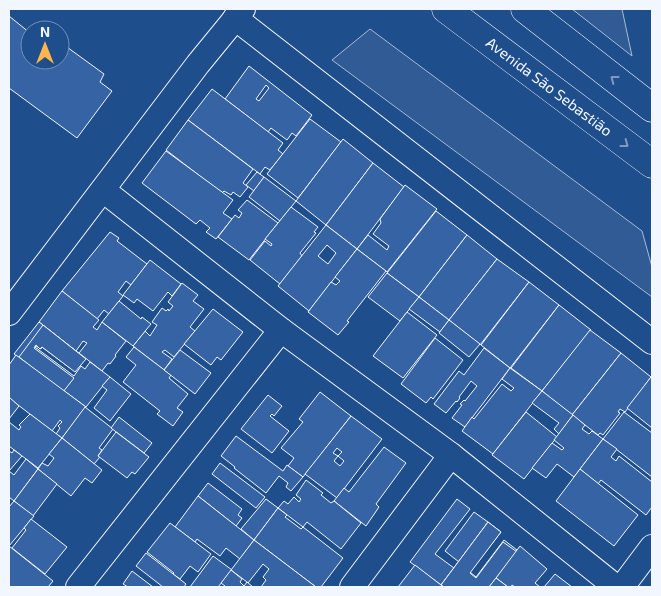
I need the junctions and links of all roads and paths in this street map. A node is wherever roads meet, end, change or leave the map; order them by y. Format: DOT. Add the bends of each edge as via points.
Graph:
graph roads {
  1 [pos="446,9"];
  2 [pos="525,9"];
  3 [pos="239,14"];
  4 [pos="652,108"];
  5 [pos="652,164"];
  6 [pos="103,190"];
  7 [pos="9,313"];
  8 [pos="280,330"];
  9 [pos="652,342"];
  10 [pos="451,455"];
  11 [pos="652,547"];
  12 [pos="78,587"];
  13 [pos="352,587"];
  14 [pos="616,587"];
  15 [pos="622,587"];
  1 -- 5 [label="main road, Avenida São Sebastião, one-way"];
  4 -- 2 [label="main road, one-way"];
  3 -- 6 [label="street"];
  3 -- 9 [label="street"];
  6 -- 7 [label="street"];
  6 -- 8 [label="street"];
  8 -- 10 [label="street"];
  8 -- 12 [label="street"];
  10 -- 13 [label="street"];
  10 -- 14 [label="street"];
  11 -- 15 [label="street"];
}
